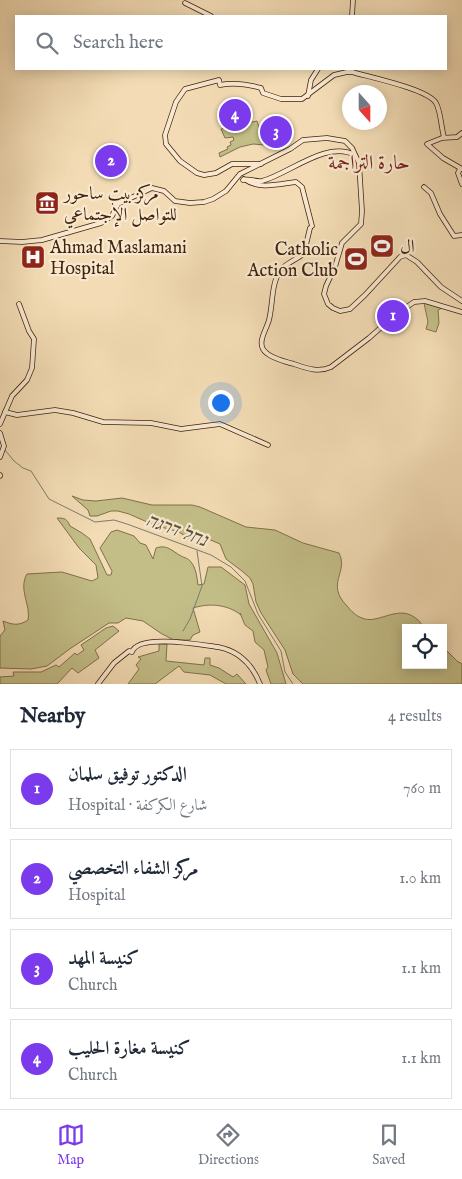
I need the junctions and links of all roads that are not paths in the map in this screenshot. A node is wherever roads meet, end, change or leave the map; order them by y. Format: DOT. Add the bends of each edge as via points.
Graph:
graph roads {
  1 [pos="353,0"];
  2 [pos="185,1"];
  3 [pos="209,15"];
  4 [pos="352,15"];
  5 [pos="317,70"];
  6 [pos="308,96"];
  7 [pos="462,133"];
  8 [pos="444,137"];
  9 [pos="355,155"];
  10 [pos="261,164"];
  11 [pos="461,169"];
  12 [pos="239,179"];
  13 [pos="462,184"];
  14 [pos="424,187"];
  15 [pos="462,235"];
  16 [pos="0,241"];
  17 [pos="462,300"];
  18 [pos="19,304"];
  19 [pos="462,312"];
  20 [pos="5,412"];
  21 [pos="0,424"];
  22 [pos="0,433"];
  23 [pos="268,444"];
  24 [pos="0,457"];
  25 [pos="101,683"];
  26 [pos="260,684"];
  1 -- 4 [label="street"];
  2 -- 3 [label="street"];
  5 -- 6 [label="street" via="311,80"];
  6 -- 8 [label="street" via="342,72 394,83 434,100"];
  6 -- 10 [label="street" via="302,100 276,98 263,93 261,88 234,83 220,85 219,80 185,89 176,102 165,135 166,144 176,158 204,175 216,173 232,164"];
  7 -- 8 [label="street"];
  8 -- 11 [label="street" via="427,144"];
  9 -- 10 [label="street" via="345,141 327,138 304,140"];
  9 -- 12 [label="street" via="342,152 327,154 260,181"];
  9 -- 17 [label="street" via="360,171 361,224 342,243 336,267 324,290 328,304 340,311 350,309 400,256 406,255"];
  10 -- 12 [label="street"];
  11 -- 13 [label="street" via="458,174"];
  12 -- 16 [label="street" via="221,195 197,203 175,201 158,188 152,188 116,205 112,216 105,221 54,237"];
  12 -- 19 [label="street" via="262,187 297,184 311,227 304,253 277,276 272,310 261,342 266,353 284,362 324,370 414,302 425,301"];
  14 -- 15 [label="street" via="454,236"];
  18 -- 20 [label="street" via="34,339 32,368"];
  20 -- 21 [label="street"];
  20 -- 23 [label="street" via="17,415 55,410 103,422 180,428 220,424"];
  22 -- 24 [label="street" via="4,446"];
  25 -- 26 [label="street" via="114,663 131,650 158,641 218,646 238,654 250,666"];
}
